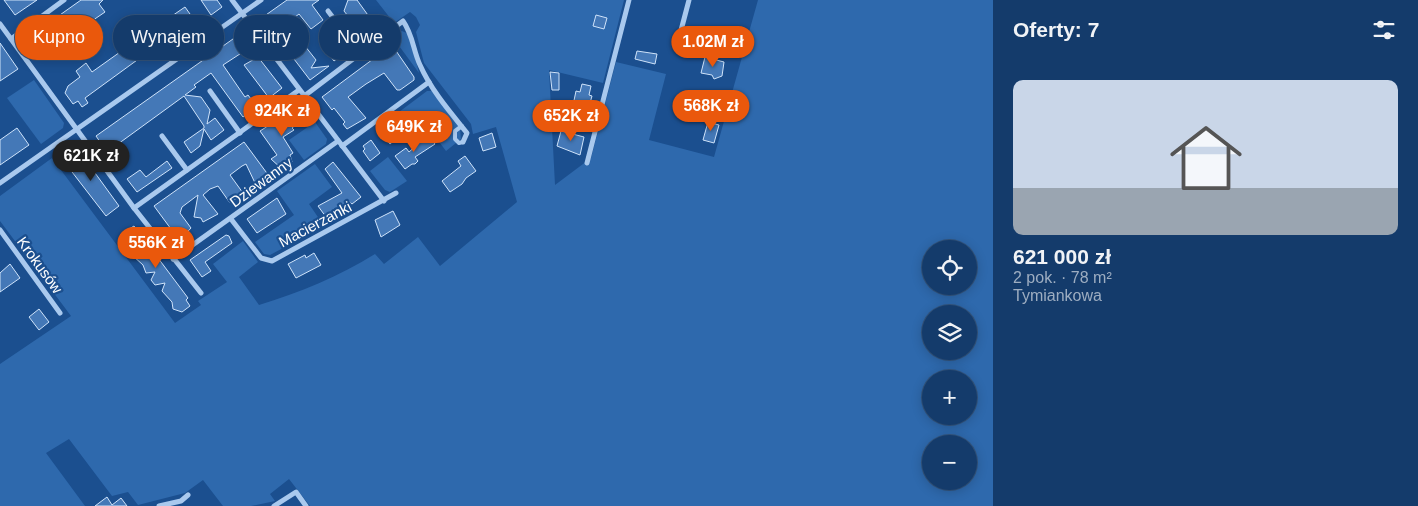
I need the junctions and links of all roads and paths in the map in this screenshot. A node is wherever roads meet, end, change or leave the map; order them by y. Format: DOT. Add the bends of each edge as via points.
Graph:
graph roads {
  1 [pos="64,0"];
  2 [pos="232,0"];
  3 [pos="261,0"];
  4 [pos="629,0"];
  5 [pos="689,0"];
  6 [pos="328,11"];
  7 [pos="242,13"];
  8 [pos="331,15"];
  9 [pos="401,22"];
  10 [pos="0,24"];
  11 [pos="11,38"];
  12 [pos="680,38"];
  13 [pos="351,60"];
  14 [pos="429,82"];
  15 [pos="299,90"];
  16 [pos="210,91"];
  17 [pos="303,96"];
  18 [pos="462,126"];
  19 [pos="77,129"];
  20 [pos="240,133"];
  21 [pos="162,136"];
  22 [pos="463,142"];
  23 [pos="340,144"];
  24 [pos="587,163"];
  25 [pos="186,170"];
  26 [pos="0,183"];
  27 [pos="396,193"];
  28 [pos="384,201"];
  29 [pos="134,208"];
  30 [pos="232,219"];
  31 [pos="0,230"];
  32 [pos="173,258"];
  33 [pos="201,293"];
  34 [pos="60,313"];
  35 [pos="188,495"];
  36 [pos="159,506"];
  37 [pos="274,506"];
  38 [pos="306,506"];
  1 -- 11 [label="street"];
  2 -- 7 [label="street"];
  3 -- 7 [label="street"];
  4 -- 24 [label="street"];
  5 -- 12 [label="street"];
  6 -- 8 [label="street"];
  7 -- 15 [label="street"];
  7 -- 19 [label="street"];
  9 -- 14 [label="street" via="412,34 419,63"];
  10 -- 11 [label="street"];
  11 -- 19 [label="street"];
  13 -- 17 [label="street"];
  14 -- 18 [label="street"];
  14 -- 23 [label="street, Dziewanny"];
  15 -- 17 [label="street"];
  15 -- 20 [label="street"];
  16 -- 20 [label="street"];
  17 -- 23 [label="street"];
  18 -- 22 [label="street" via="467,133"];
  18 -- 22 [label="lane" via="455,131 455,139"];
  19 -- 26 [label="street"];
  19 -- 29 [label="street"];
  20 -- 25 [label="street"];
  21 -- 25 [label="street"];
  23 -- 28 [label="street"];
  23 -- 30 [label="street, Dziewanny"];
  25 -- 29 [label="street"];
  27 -- 28 [label="street, Macierzanki"];
  28 -- 30 [label="street, Macierzanki" via="272,261 261,258"];
  29 -- 32 [label="street"];
  30 -- 32 [label="street, Dziewanny"];
  31 -- 34 [label="street, Krokusów"];
  32 -- 33 [label="street"];
  35 -- 36 [label="street" via="181,501"];
  37 -- 38 [label="street" via="296,492"];
}
